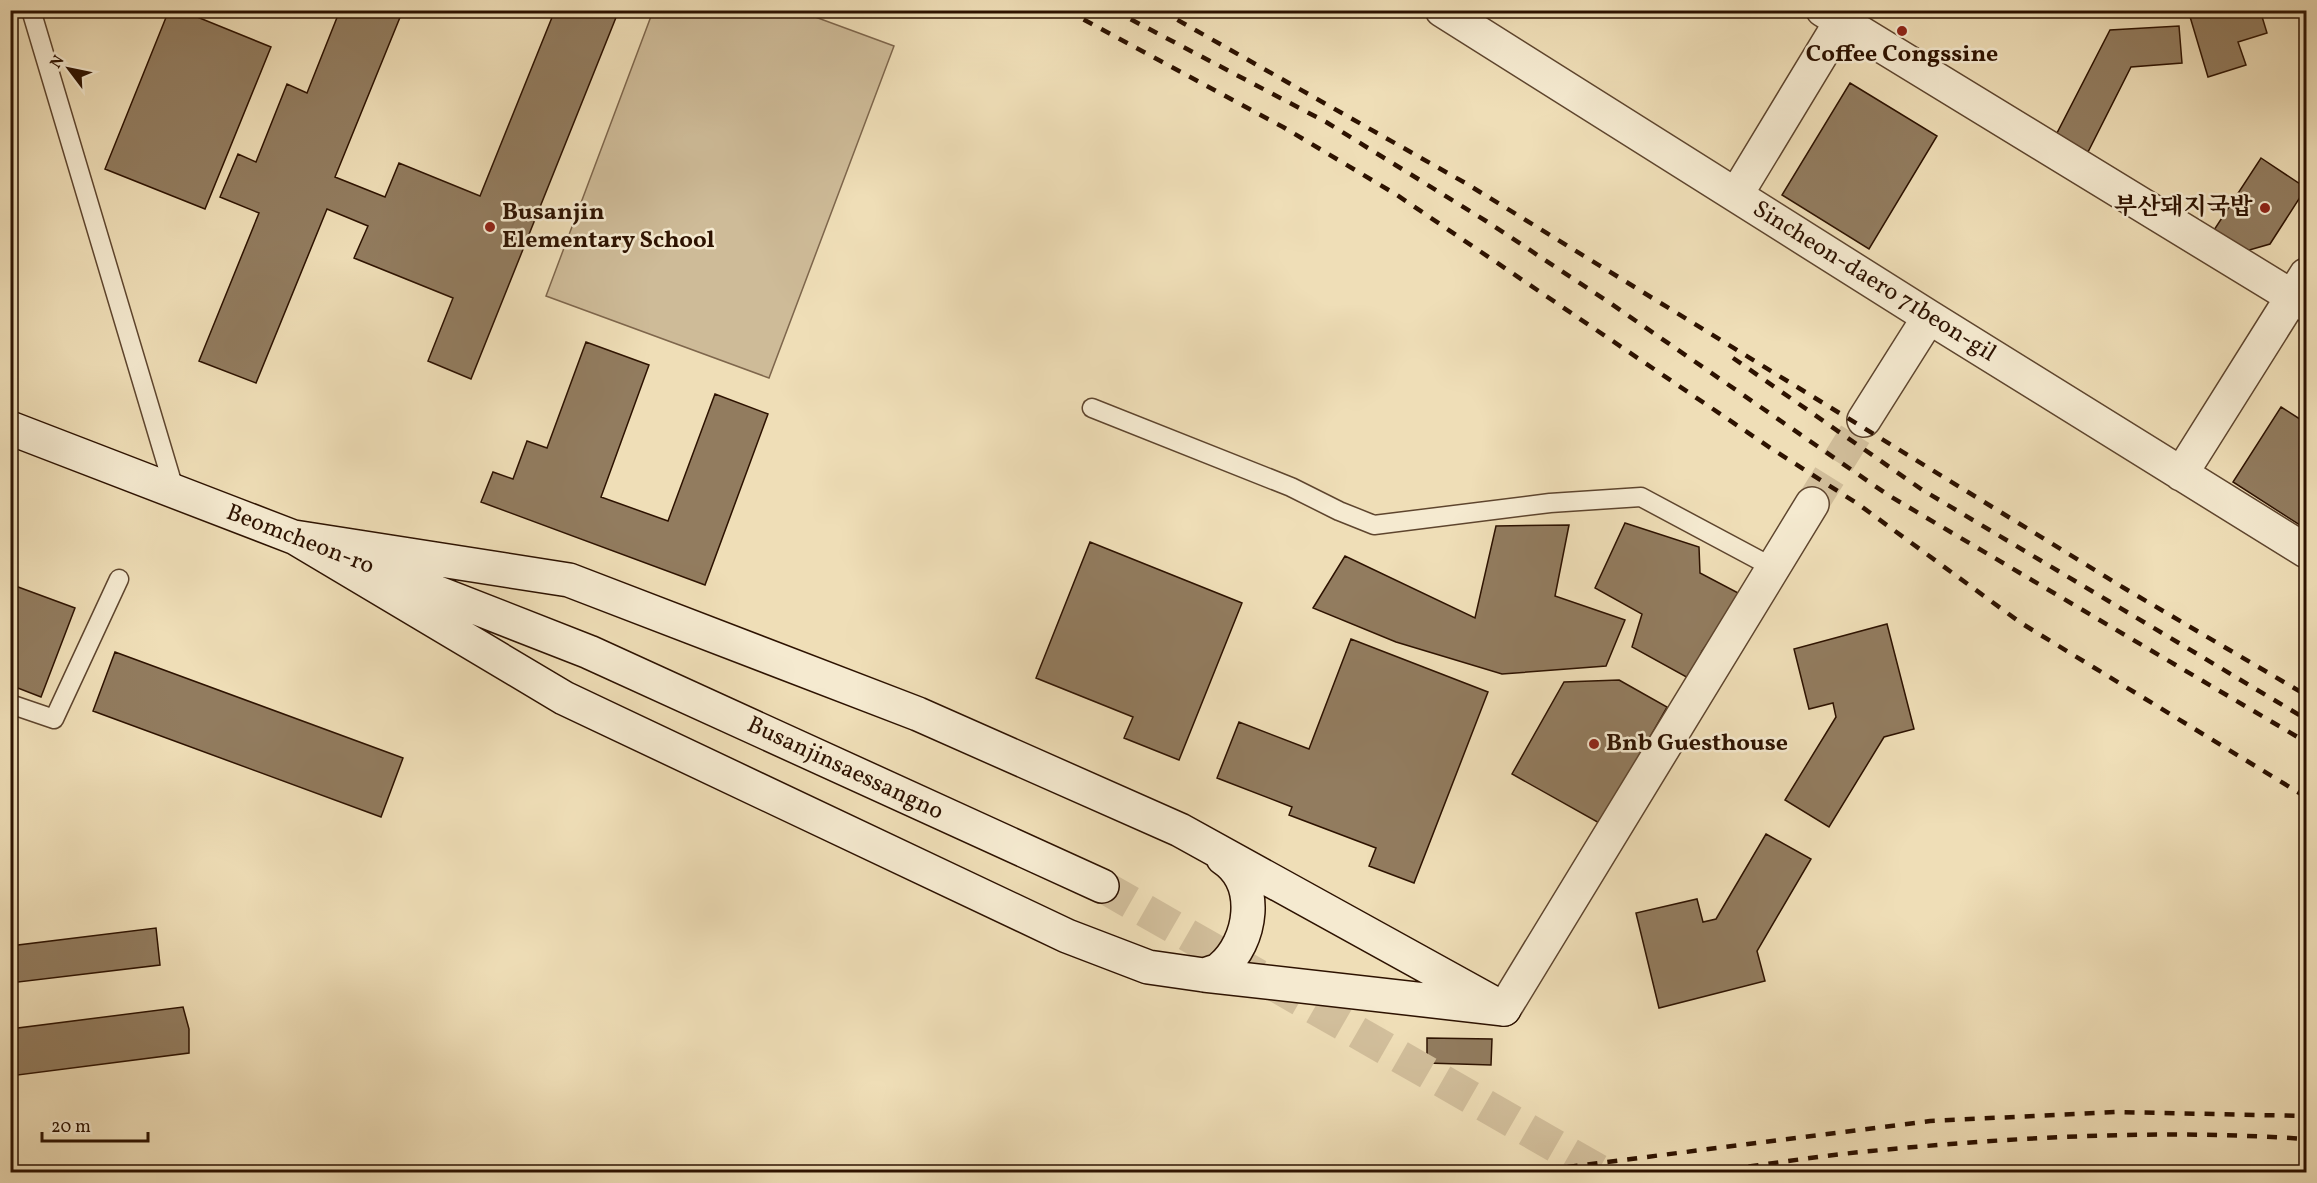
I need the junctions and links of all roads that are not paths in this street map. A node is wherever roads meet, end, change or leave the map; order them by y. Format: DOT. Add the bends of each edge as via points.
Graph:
graph roads {
  1 [pos="31,10"];
  2 [pos="1442,10"];
  3 [pos="1837,14"];
  4 [pos="1736,195"];
  5 [pos="2302,292"];
  6 [pos="1929,317"];
  7 [pos="1092,408"];
  8 [pos="1864,420"];
  9 [pos="10,428"];
  10 [pos="2181,474"];
  11 [pos="175,492"];
  12 [pos="1812,504"];
  13 [pos="294,537"];
  14 [pos="2307,551"];
  15 [pos="1772,567"];
  16 [pos="119,579"];
  17 [pos="10,704"];
  18 [pos="1180,830"];
  19 [pos="1102,885"];
  20 [pos="1204,975"];
  21 [pos="1504,1009"];
  1 -- 11 [label="lane"];
  2 -- 4 [label="main road, Sincheon-daero 71beon-gil"];
  3 -- 4 [label="main road"];
  3 -- 5 [label="main road"];
  4 -- 6 [label="main road, Sincheon-daero 71beon-gil"];
  5 -- 10 [label="main road"];
  6 -- 8 [label="main road"];
  6 -- 10 [label="main road, Sincheon-daero 71beon-gil"];
  7 -- 15 [label="lane" via="1291,487 1374,525 1550,503 1641,497"];
  9 -- 11 [label="main road, Beomcheon-ro"];
  10 -- 14 [label="main road, Sincheon-daero 71beon-gil"];
  11 -- 13 [label="main road, Beomcheon-ro"];
  12 -- 15 [label="main road"];
  13 -- 18 [label="main road" via="570,580 918,714"];
  13 -- 19 [label="main road, Beomcheon-ro" via="589,652"];
  13 -- 20 [label="main road" via="564,698 1067,936 1148,967"];
  15 -- 21 [label="main road"];
  16 -- 17 [label="lane" via="54,719"];
  18 -- 20 [label="main road" via="1228,861 1246,887 1250,913 1240,944 1220,969"];
  18 -- 21 [label="main road"];
  20 -- 21 [label="main road"];
}
